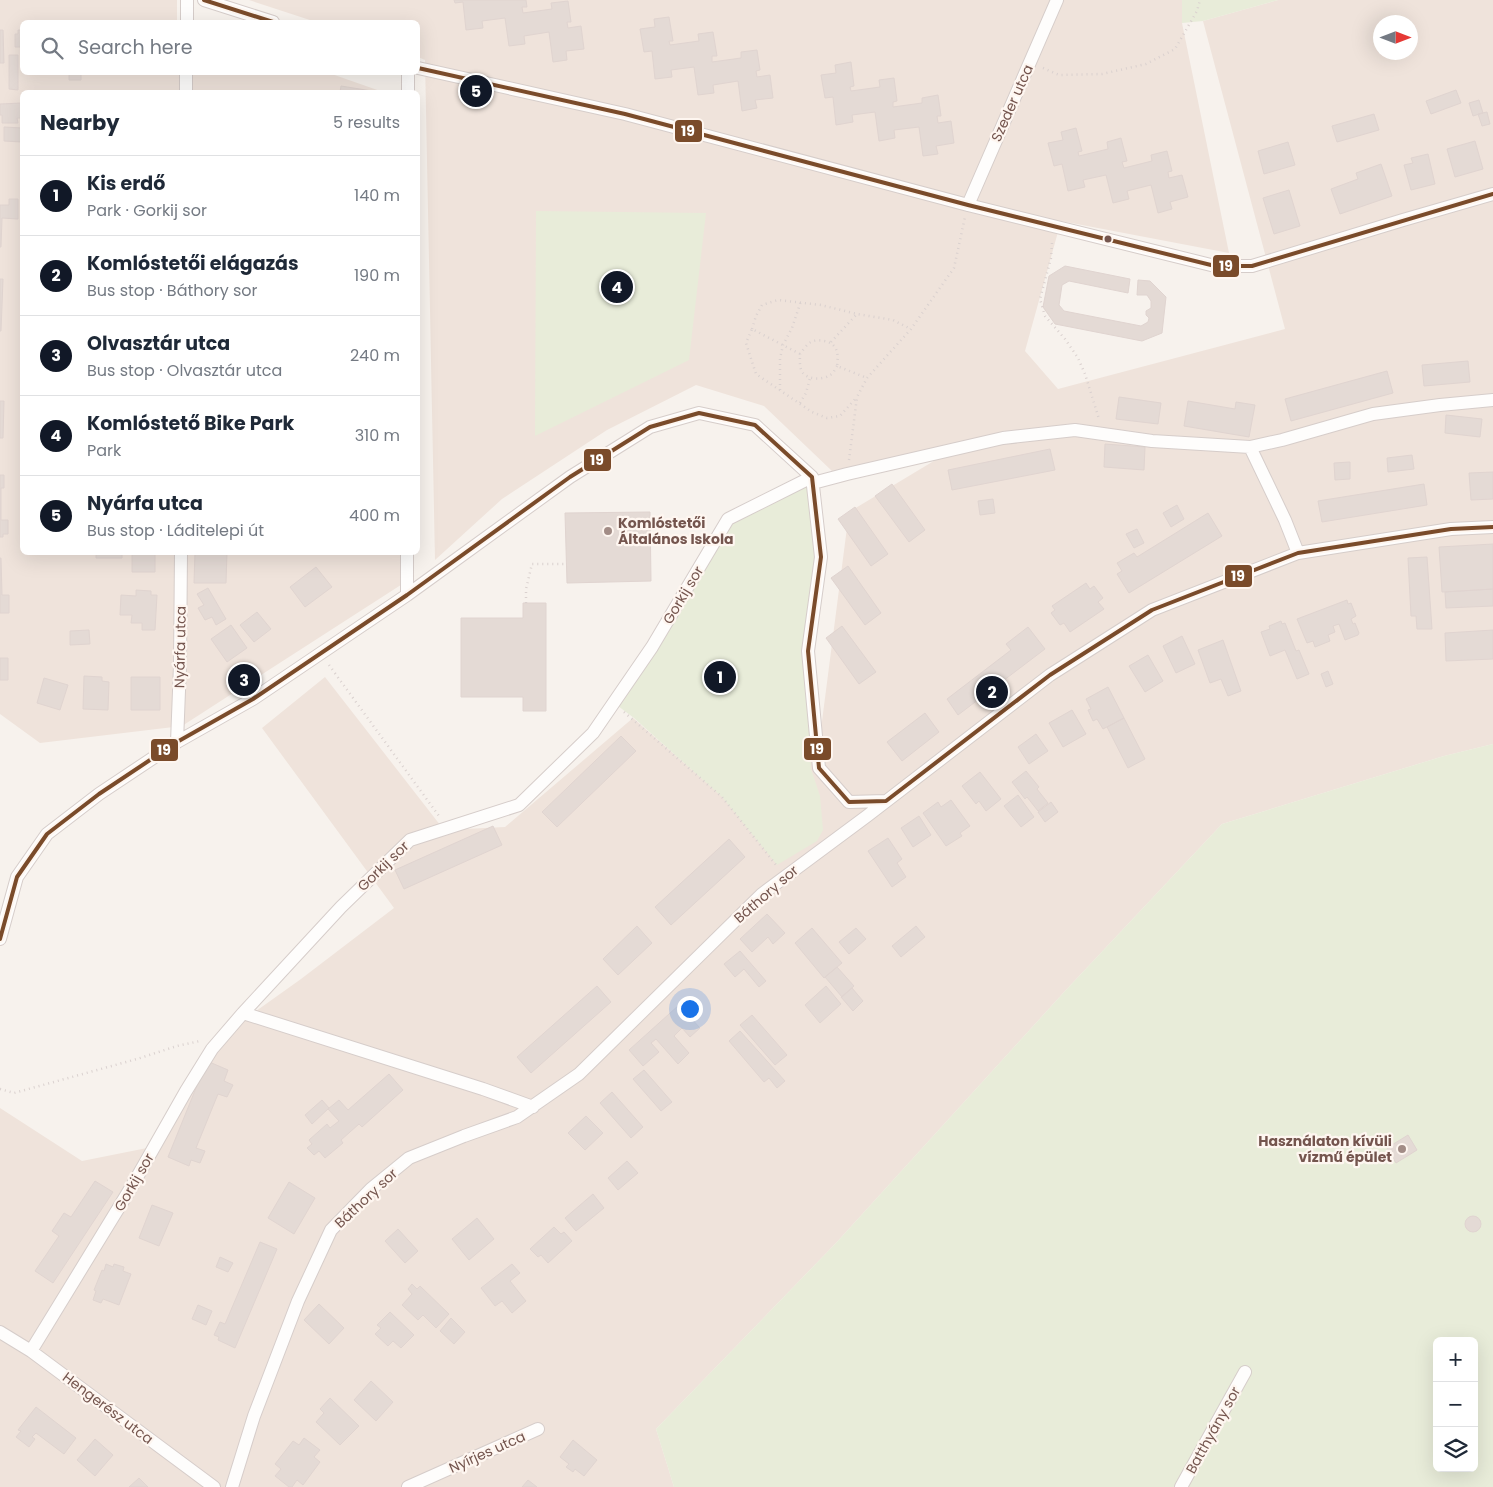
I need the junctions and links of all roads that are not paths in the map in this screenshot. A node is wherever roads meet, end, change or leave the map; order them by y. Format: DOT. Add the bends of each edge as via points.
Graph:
graph roads {
  1 [pos="187,0"];
  2 [pos="204,0"];
  3 [pos="1057,0"];
  4 [pos="187,20"];
  5 [pos="267,20"];
  6 [pos="420,68"];
  7 [pos="186,75"];
  8 [pos="408,75"];
  9 [pos="186,90"];
  10 [pos="408,90"];
  11 [pos="1493,194"];
  12 [pos="968,206"];
  13 [pos="1493,400"];
  14 [pos="1250,447"];
  15 [pos="813,480"];
  16 [pos="1493,527"];
  17 [pos="1298,553"];
  18 [pos="181,555"];
  19 [pos="407,555"];
  20 [pos="407,595"];
  21 [pos="178,742"];
  22 [pos="886,801"];
  23 [pos="0,939"];
  24 [pos="243,1012"];
  25 [pos="532,1107"];
  26 [pos="0,1332"];
  27 [pos="31,1351"];
  28 [pos="1245,1372"];
  29 [pos="538,1429"];
  30 [pos="214,1487"];
  31 [pos="232,1487"];
  32 [pos="408,1487"];
  33 [pos="1181,1487"];
  1 -- 4 [label="street"];
  2 -- 5 [label="street"];
  3 -- 12 [label="street, Szeder utca"];
  6 -- 12 [label="street" via="626,114"];
  7 -- 9 [label="street"];
  8 -- 10 [label="street"];
  11 -- 12 [label="street" via="1252,266 1215,266"];
  13 -- 14 [label="street, Gorkij sor" via="1373,414"];
  14 -- 15 [label="street, Gorkij sor" via="1152,441 1075,430 1003,438"];
  14 -- 17 [label="street"];
  15 -- 20 [label="street" via="755,425 699,413 650,427 570,477"];
  15 -- 22 [label="street" via="821,557 808,651 819,768 849,802"];
  15 -- 24 [label="street, Gorkij sor" via="728,519 652,647 593,733 518,805 410,840 341,907"];
  16 -- 17 [label="street, Báthory sor" via="1451,529"];
  17 -- 22 [label="street, Báthory sor" via="1152,610 1050,675"];
  18 -- 21 [label="street, Nyárfa utca"];
  19 -- 20 [label="street"];
  20 -- 21 [label="street" via="253,699"];
  21 -- 23 [label="street" via="99,794 47,834 17,877"];
  22 -- 25 [label="street, Báthory sor" via="762,894 579,1074"];
  24 -- 25 [label="street"];
  24 -- 27 [label="street, Gorkij sor" via="212,1050 186,1091"];
  25 -- 31 [label="street, Báthory sor" via="518,1117 410,1158 371,1189 331,1230 298,1301 254,1416"];
  26 -- 27 [label="street, Hengerész utca"];
  27 -- 30 [label="street, Hengerész utca"];
  28 -- 33 [label="street, Batthyány sor"];
  29 -- 32 [label="street, Nyírjes utca"];
}
